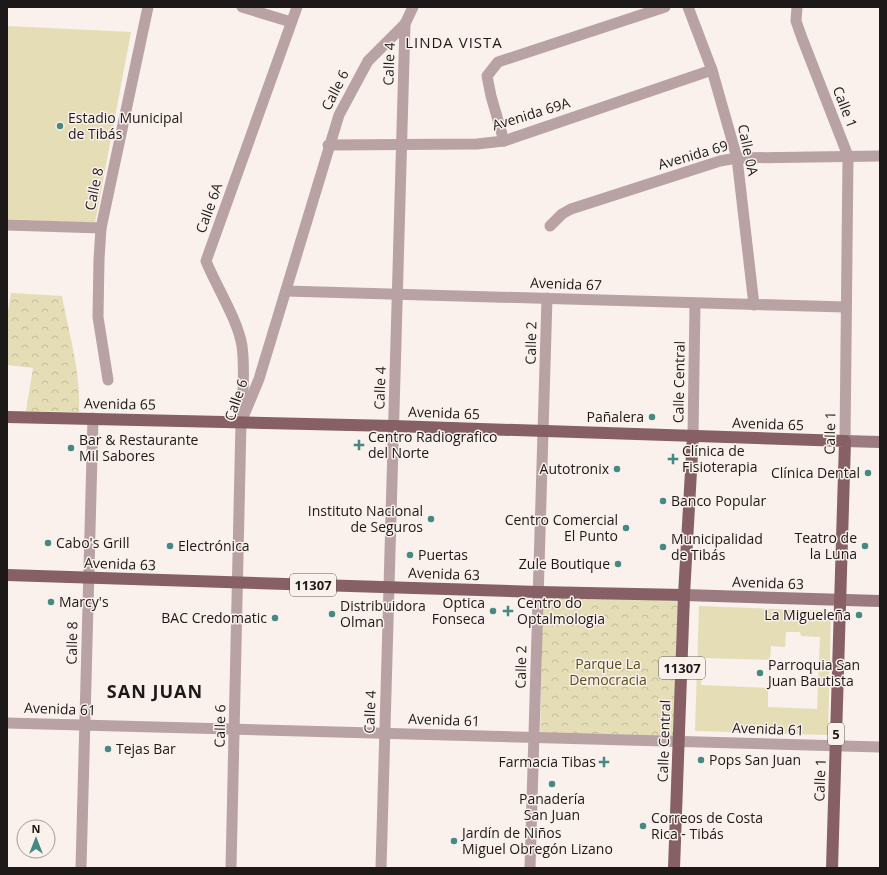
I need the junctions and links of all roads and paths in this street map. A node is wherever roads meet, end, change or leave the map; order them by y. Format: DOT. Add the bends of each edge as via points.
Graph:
graph roads {
  1 [pos="148,7"];
  2 [pos="242,7"];
  3 [pos="297,7"];
  4 [pos="413,7"];
  5 [pos="665,7"];
  6 [pos="688,7"];
  7 [pos="797,7"];
  8 [pos="291,22"];
  9 [pos="405,24"];
  10 [pos="712,70"];
  11 [pos="504,141"];
  12 [pos="402,144"];
  13 [pos="328,146"];
  14 [pos="848,156"];
  15 [pos="880,156"];
  16 [pos="737,158"];
  17 [pos="7,225"];
  18 [pos="550,226"];
  19 [pos="101,228"];
  20 [pos="286,291"];
  21 [pos="397,294"];
  22 [pos="547,298"];
  23 [pos="695,304"];
  24 [pos="754,305"];
  25 [pos="846,307"];
  26 [pos="243,378"];
  27 [pos="108,380"];
  28 [pos="259,380"];
  29 [pos="7,417"];
  30 [pos="93,418"];
  31 [pos="241,422"];
  32 [pos="393,426"];
  33 [pos="544,431"];
  34 [pos="693,436"];
  35 [pos="845,441"];
  36 [pos="880,442"];
  37 [pos="7,575"];
  38 [pos="88,578"];
  39 [pos="238,583"];
  40 [pos="389,588"];
  41 [pos="538,592"];
  42 [pos="684,595"];
  43 [pos="839,600"];
  44 [pos="880,601"];
  45 [pos="7,723"];
  46 [pos="85,725"];
  47 [pos="235,729"];
  48 [pos="384,733"];
  49 [pos="534,737"];
  50 [pos="679,741"];
  51 [pos="836,746"];
  52 [pos="880,747"];
  53 [pos="81,868"];
  54 [pos="231,868"];
  55 [pos="381,868"];
  56 [pos="530,868"];
  57 [pos="674,868"];
  58 [pos="832,868"];
  1 -- 19 [label="street, Calle 8"];
  2 -- 8 [label="street"];
  3 -- 8 [label="street, Calle 6A"];
  4 -- 9 [label="street, Calle 4"];
  5 -- 11 [label="street" via="498,62 488,76"];
  6 -- 10 [label="street, Calle 0A"];
  7 -- 14 [label="street, Calle 1" via="796,21"];
  8 -- 26 [label="street, Calle 6A" via="206,261 242,345"];
  9 -- 12 [label="street, Calle 4"];
  9 -- 13 [label="street, Calle 6" via="368,61 339,115"];
  10 -- 11 [label="street, Avenida 69A"];
  10 -- 16 [label="street, Calle 0A"];
  11 -- 12 [label="street, Avenida 69A" via="477,144"];
  12 -- 13 [label="street, Avenida 69A"];
  12 -- 21 [label="street, Calle 4"];
  13 -- 20 [label="street, Calle 6"];
  14 -- 15 [label="street, Avenida 69"];
  14 -- 16 [label="street, Avenida 69"];
  14 -- 25 [label="street, Calle 1"];
  16 -- 18 [label="street, Avenida 69" via="720,161 571,209"];
  16 -- 24 [label="street, Calle 0A"];
  17 -- 19 [label="street"];
  19 -- 27 [label="street, Calle 8" via="98,316"];
  20 -- 21 [label="street, Avenida 67"];
  20 -- 28 [label="street, Calle 6"];
  21 -- 22 [label="street, Avenida 67"];
  21 -- 32 [label="street, Calle 4"];
  22 -- 23 [label="street, Avenida 67"];
  22 -- 33 [label="street, Calle 2"];
  23 -- 24 [label="street, Avenida 67"];
  23 -- 34 [label="street, Calle Central"];
  24 -- 25 [label="street, Avenida 67"];
  25 -- 35 [label="street, Calle 1"];
  26 -- 28 [label="street"];
  26 -- 31 [label="street, Calle 6A"];
  28 -- 31 [label="street, Calle 6"];
  29 -- 30 [label="main road, Avenida 65"];
  30 -- 31 [label="main road, Avenida 65"];
  30 -- 38 [label="street, Calle 8"];
  31 -- 32 [label="main road, Avenida 65"];
  31 -- 39 [label="street, Calle 6"];
  32 -- 33 [label="main road, Avenida 65"];
  32 -- 40 [label="street, Calle 4"];
  33 -- 34 [label="main road, Avenida 65"];
  33 -- 41 [label="street, Calle 2"];
  34 -- 35 [label="main road, Avenida 65"];
  34 -- 42 [label="main road, Calle Central"];
  35 -- 36 [label="main road, Avenida 65"];
  35 -- 43 [label="main road, Calle 1 / 5"];
  37 -- 38 [label="main road, Avenida 63 / 11307"];
  38 -- 39 [label="main road, Avenida 63 / 11307"];
  38 -- 46 [label="street, Calle 8"];
  39 -- 40 [label="main road, Avenida 63 / 11307"];
  39 -- 47 [label="street, Calle 6"];
  40 -- 41 [label="main road, Avenida 63 / 11307"];
  40 -- 48 [label="street, Calle 4"];
  41 -- 42 [label="main road, Avenida 63 / 11307"];
  41 -- 49 [label="street, Calle 2"];
  42 -- 43 [label="main road, Avenida 63"];
  42 -- 50 [label="main road, Calle Central / 11307"];
  43 -- 44 [label="main road, Avenida 63"];
  43 -- 51 [label="main road, Calle 1 / 5"];
  45 -- 46 [label="street, Avenida 61"];
  46 -- 47 [label="street, Avenida 61"];
  46 -- 53 [label="street, Calle 8"];
  47 -- 48 [label="street, Avenida 61"];
  47 -- 54 [label="street, Calle 6"];
  48 -- 49 [label="street, Avenida 61"];
  48 -- 55 [label="street, Calle 4"];
  49 -- 50 [label="street, Avenida 61"];
  49 -- 56 [label="street, Calle 2"];
  50 -- 51 [label="street, Avenida 61"];
  50 -- 57 [label="main road, Calle Central / 11307"];
  51 -- 52 [label="street, Avenida 61"];
  51 -- 58 [label="main road, Calle 1 / 5"];
}
